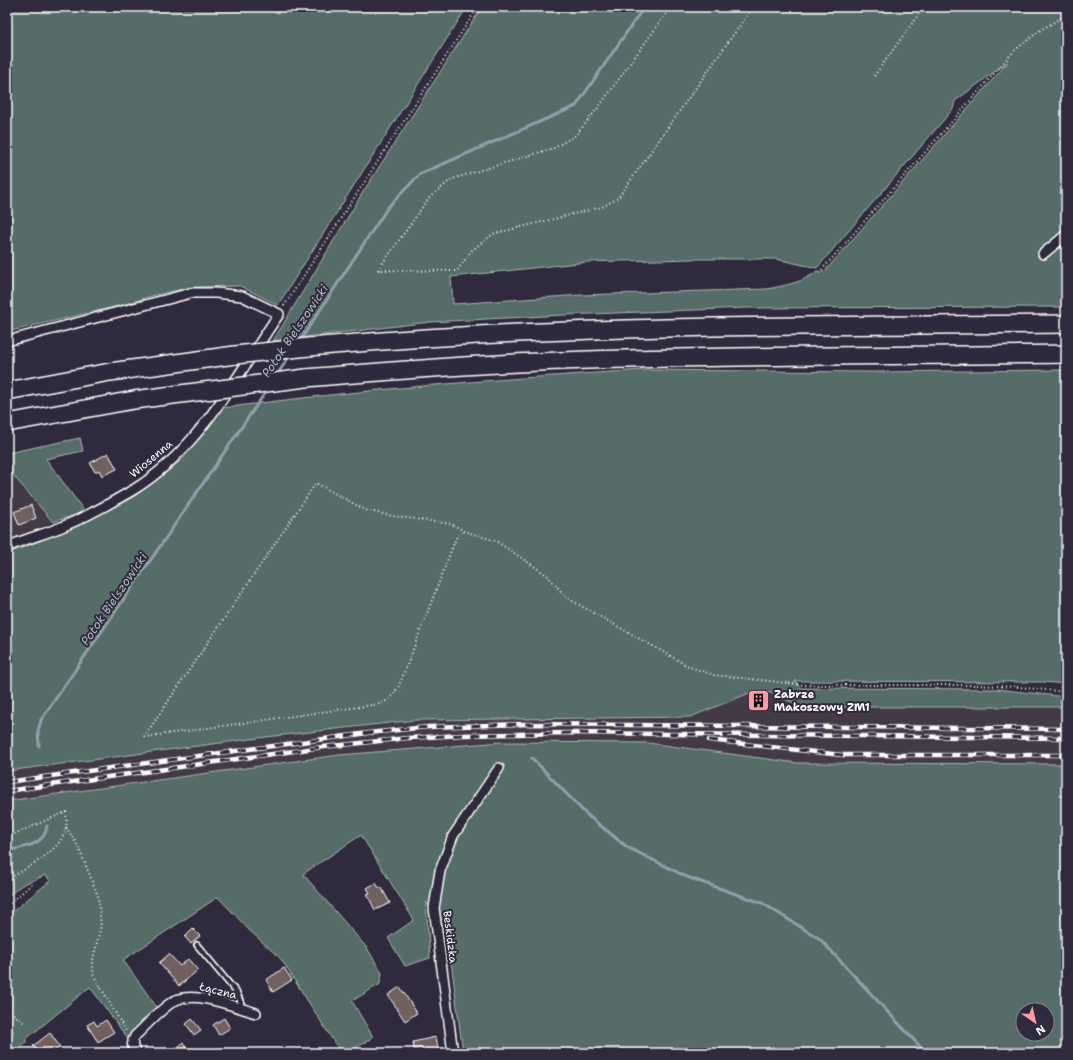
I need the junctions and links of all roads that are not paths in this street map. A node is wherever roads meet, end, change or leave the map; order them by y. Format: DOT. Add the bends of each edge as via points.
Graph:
graph roads {
  1 [pos="1066,235"];
  2 [pos="1043,254"];
  3 [pos="1066,324"];
  4 [pos="7,341"];
  5 [pos="1066,354"];
  6 [pos="7,391"];
  7 [pos="7,423"];
  8 [pos="7,548"];
  9 [pos="499,768"];
  10 [pos="197,945"];
  11 [pos="241,1009"];
  12 [pos="256,1013"];
  13 [pos="136,1053"];
  14 [pos="453,1053"];
  1 -- 2 [label="street"];
  3 -- 6 [label="highway, bridge" via="635,328 429,337 235,355 110,372"];
  4 -- 8 [label="street, Wiosenna" via="191,293 242,296 279,314 217,406 182,450 167,464 134,489 93,512"];
  5 -- 7 [label="highway, bridge" via="576,360 471,365 306,378 127,402"];
  9 -- 14 [label="street, Beskidzka" via="453,836 440,871 434,908"];
  10 -- 11 [label="lane" via="237,993 242,1003"];
  11 -- 12 [label="street, Łączna"];
  11 -- 13 [label="street, Łączna" via="196,997 179,998 166,1006 132,1041"];
}
